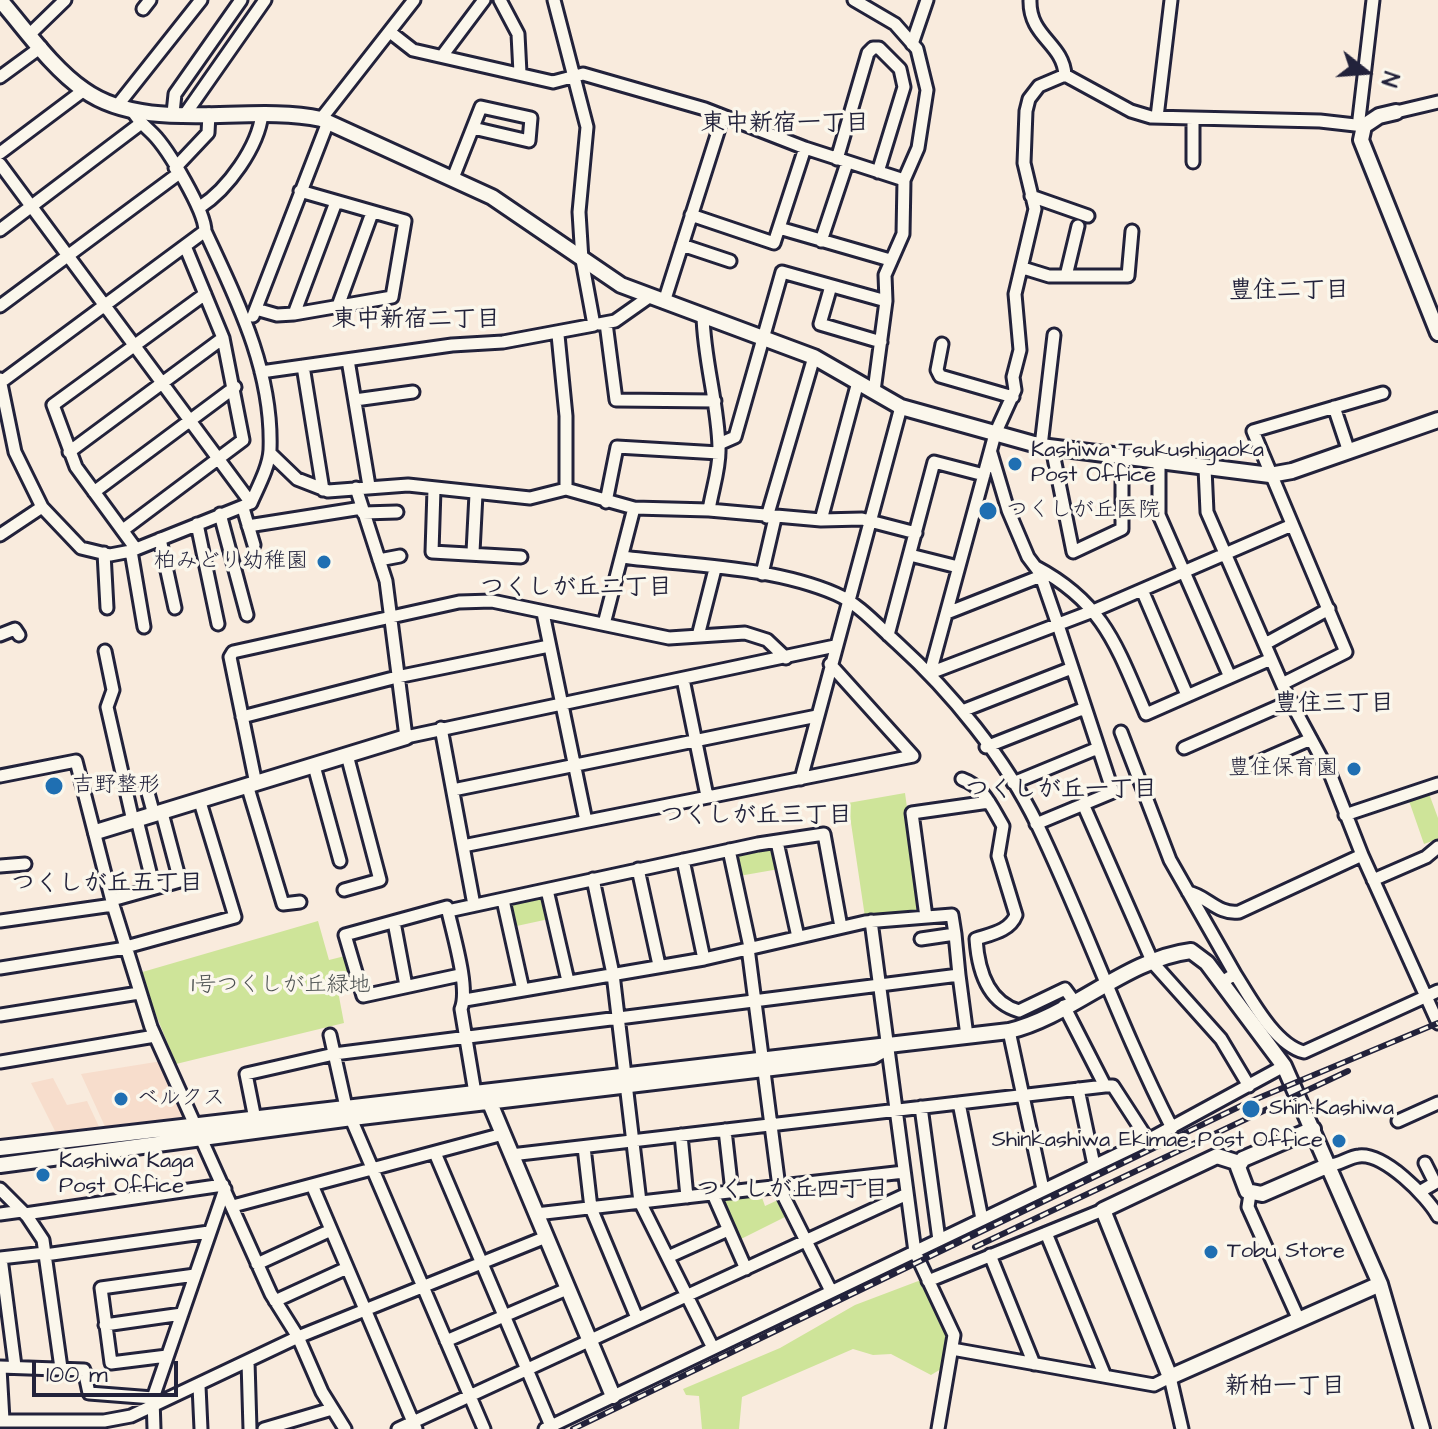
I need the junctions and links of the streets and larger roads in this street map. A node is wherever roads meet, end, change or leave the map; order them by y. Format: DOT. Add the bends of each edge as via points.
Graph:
graph roads {
  1 [pos="65,0"];
  2 [pos="201,0"];
  3 [pos="241,0"];
  4 [pos="265,0"];
  5 [pos="414,0"];
  6 [pos="484,0"];
  7 [pos="500,0"];
  8 [pos="554,0"];
  9 [pos="854,0"];
  10 [pos="927,0"];
  11 [pos="1030,0"];
  12 [pos="1183,0"];
  13 [pos="1373,0"];
  14 [pos="1171,2"];
  15 [pos="3,7"];
  16 [pos="390,32"];
  17 [pos="30,34"];
  18 [pos="912,44"];
  19 [pos="41,47"];
  20 [pos="442,56"];
  21 [pos="520,73"];
  22 [pos="1065,75"];
  23 [pos="0,77"];
  24 [pos="572,77"];
  25 [pos="84,90"];
  26 [pos="1438,102"];
  27 [pos="124,108"];
  28 [pos="1396,112"];
  29 [pos="180,113"];
  30 [pos="209,114"];
  31 [pos="262,114"];
  32 [pos="723,116"];
  33 [pos="1157,117"];
  34 [pos="1193,119"];
  35 [pos="324,120"];
  36 [pos="140,124"];
  37 [pos="1364,126"];
  38 [pos="473,128"];
  39 [pos="805,148"];
  40 [pos="0,153"];
  41 [pos="842,161"];
  42 [pos="1193,162"];
  43 [pos="0,164"];
  44 [pos="176,171"];
  45 [pos="878,172"];
  46 [pos="453,178"];
  47 [pos="904,180"];
  48 [pos="300,191"];
  49 [pos="1031,196"];
  50 [pos="336,202"];
  51 [pos="32,207"];
  52 [pos="200,207"];
  53 [pos="372,213"];
  54 [pos="691,215"];
  55 [pos="1088,216"];
  56 [pos="1078,226"];
  57 [pos="779,228"];
  58 [pos="0,230"];
  59 [pos="205,231"];
  60 [pos="1132,231"];
  61 [pos="821,241"];
  62 [pos="682,245"];
  63 [pos="185,246"];
  64 [pos="69,255"];
  65 [pos="582,260"];
  66 [pos="890,260"];
  67 [pos="730,261"];
  68 [pos="1023,268"];
  69 [pos="1066,276"];
  70 [pos="831,286"];
  71 [pos="205,294"];
  72 [pos="649,297"];
  73 [pos="886,301"];
  74 [pos="664,302"];
  75 [pos="0,306"];
  76 [pos="106,306"];
  77 [pos="338,306"];
  78 [pos="256,309"];
  79 [pos="294,314"];
  80 [pos="703,316"];
  81 [pos="600,324"];
  82 [pos="249,328"];
  83 [pos="1438,333"];
  84 [pos="558,335"];
  85 [pos="1054,335"];
  86 [pos="762,337"];
  87 [pos="223,338"];
  88 [pos="881,342"];
  89 [pos="942,344"];
  90 [pos="134,345"];
  91 [pos="814,357"];
  92 [pos="348,360"];
  93 [pos="303,366"];
  94 [pos="261,372"];
  95 [pos="0,381"];
  96 [pos="163,382"];
  97 [pos="858,382"];
  98 [pos="235,387"];
  99 [pos="874,391"];
  100 [pos="413,392"];
  101 [pos="1383,393"];
  102 [pos="1013,397"];
  103 [pos="355,400"];
  104 [pos="715,401"];
  105 [pos="901,407"];
  106 [pos="1334,407"];
  107 [pos="190,420"];
  108 [pos="1438,420"];
  109 [pos="4,422"];
  110 [pos="995,434"];
  111 [pos="1046,447"];
  112 [pos="719,448"];
  113 [pos="69,452"];
  114 [pos="1349,452"];
  115 [pos="270,453"];
  116 [pos="990,453"];
  117 [pos="1122,457"];
  118 [pos="219,460"];
  119 [pos="1159,462"];
  120 [pos="1205,468"];
  121 [pos="984,475"];
  122 [pos="1270,475"];
  123 [pos="369,486"];
  124 [pos="356,488"];
  125 [pos="434,489"];
  126 [pos="566,489"];
  127 [pos="323,490"];
  128 [pos="94,492"];
  129 [pos="476,494"];
  130 [pos="606,502"];
  131 [pos="247,505"];
  132 [pos="42,507"];
  133 [pos="634,508"];
  134 [pos="362,510"];
  135 [pos="709,510"];
  136 [pos="397,512"];
  137 [pos="220,514"];
  138 [pos="771,518"];
  139 [pos="821,520"];
  140 [pos="870,521"];
  141 [pos="197,524"];
  142 [pos="1292,525"];
  143 [pos="248,526"];
  144 [pos="123,530"];
  145 [pos="916,533"];
  146 [pos="0,535"];
  147 [pos="160,539"];
  148 [pos="254,545"];
  149 [pos="134,550"];
  150 [pos="473,552"];
  151 [pos="104,553"];
  152 [pos="1227,553"];
  153 [pos="910,555"];
  154 [pos="400,556"];
  155 [pos="521,557"];
  156 [pos="622,557"];
  157 [pos="379,560"];
  158 [pos="958,567"];
  159 [pos="715,569"];
  160 [pos="1038,572"];
  161 [pos="1184,572"];
  162 [pos="762,574"];
  163 [pos="1142,590"];
  164 [pos="849,600"];
  165 [pos="107,608"];
  166 [pos="175,608"];
  167 [pos="1329,609"];
  168 [pos="1093,611"];
  169 [pos="543,613"];
  170 [pos="947,613"];
  171 [pos="247,615"];
  172 [pos="389,617"];
  173 [pos="218,624"];
  174 [pos="604,624"];
  175 [pos="1058,625"];
  176 [pos="144,627"];
  177 [pos="1,631"];
  178 [pos="19,635"];
  179 [pos="888,635"];
  180 [pos="698,636"];
  181 [pos="1265,644"];
  182 [pos="549,646"];
  183 [pos="835,646"];
  184 [pos="105,651"];
  185 [pos="786,658"];
  186 [pos="1271,659"];
  187 [pos="830,664"];
  188 [pos="1072,668"];
  189 [pos="930,673"];
  190 [pos="397,677"];
  191 [pos="1230,677"];
  192 [pos="683,679"];
  193 [pos="1282,684"];
  194 [pos="1187,695"];
  195 [pos="1291,701"];
  196 [pos="562,704"];
  197 [pos="1085,708"];
  198 [pos="962,711"];
  199 [pos="817,716"];
  200 [pos="242,717"];
  201 [pos="441,728"];
  202 [pos="1121,732"];
  203 [pos="406,737"];
  204 [pos="1311,739"];
  205 [pos="695,740"];
  206 [pos="986,747"];
  207 [pos="1098,748"];
  208 [pos="1184,748"];
  209 [pos="347,755"];
  210 [pos="574,764"];
  211 [pos="314,766"];
  212 [pos="1242,769"];
  213 [pos="0,776"];
  214 [pos="801,779"];
  215 [pos="962,779"];
  216 [pos="145,782"];
  217 [pos="1013,783"];
  218 [pos="1438,784"];
  219 [pos="252,786"];
  220 [pos="453,790"];
  221 [pos="707,796"];
  222 [pos="200,802"];
  223 [pos="989,802"];
  224 [pos="1083,804"];
  225 [pos="158,814"];
  226 [pos="1345,815"];
  227 [pos="135,820"];
  228 [pos="586,821"];
  229 [pos="1036,824"];
  230 [pos="96,832"];
  231 [pos="777,842"];
  232 [pos="463,846"];
  233 [pos="1438,847"];
  234 [pos="729,850"];
  235 [pos="1362,855"];
  236 [pos="683,860"];
  237 [pos="340,861"];
  238 [pos="25,864"];
  239 [pos="0,866"];
  240 [pos="638,869"];
  241 [pos="593,879"];
  242 [pos="1373,880"];
  243 [pos="154,888"];
  244 [pos="344,890"];
  245 [pos="547,890"];
  246 [pos="1188,892"];
  247 [pos="503,900"];
  248 [pos="300,902"];
  249 [pos="113,903"];
  250 [pos="474,905"];
  251 [pos="448,911"];
  252 [pos="926,917"];
  253 [pos="0,921"];
  254 [pos="871,921"];
  255 [pos="394,922"];
  256 [pos="841,927"];
  257 [pos="955,934"];
  258 [pos="1215,936"];
  259 [pos="798,937"];
  260 [pos="921,939"];
  261 [pos="749,947"];
  262 [pos="126,948"];
  263 [pos="1199,954"];
  264 [pos="704,959"];
  265 [pos="1153,963"];
  266 [pos="659,965"];
  267 [pos="0,968"];
  268 [pos="613,974"];
  269 [pos="460,975"];
  270 [pos="959,975"];
  271 [pos="1228,978"];
  272 [pos="568,981"];
  273 [pos="1106,983"];
  274 [pos="406,986"];
  275 [pos="879,986"];
  276 [pos="523,990"];
  277 [pos="1438,991"];
  278 [pos="139,993"];
  279 [pos="1424,996"];
  280 [pos="465,1000"];
  281 [pos="755,1000"];
  282 [pos="1068,1003"];
  283 [pos="0,1015"];
  284 [pos="618,1017"];
  285 [pos="1438,1023"];
  286 [pos="1009,1031"];
  287 [pos="330,1035"];
  288 [pos="155,1036"];
  289 [pos="465,1036"];
  290 [pos="967,1036"];
  291 [pos="887,1048"];
  292 [pos="334,1054"];
  293 [pos="0,1062"];
  294 [pos="763,1064"];
  295 [pos="1284,1066"];
  296 [pos="626,1080"];
  297 [pos="1105,1086"];
  298 [pos="1249,1086"];
  299 [pos="1078,1089"];
  300 [pos="1023,1096"];
  301 [pos="482,1097"];
  302 [pos="959,1103"];
  303 [pos="1438,1103"];
  304 [pos="921,1107"];
  305 [pos="896,1110"];
  306 [pos="349,1112"];
  307 [pos="255,1119"];
  308 [pos="1398,1121"];
  309 [pos="771,1125"];
  310 [pos="1172,1128"];
  311 [pos="1313,1129"];
  312 [pos="725,1130"];
  313 [pos="200,1132"];
  314 [pos="503,1134"];
  315 [pos="681,1135"];
  316 [pos="1148,1140"];
  317 [pos="63,1141"];
  318 [pos="633,1141"];
  319 [pos="584,1147"];
  320 [pos="0,1148"];
  321 [pos="435,1153"];
  322 [pos="511,1155"];
  323 [pos="66,1158"];
  324 [pos="1239,1163"];
  325 [pos="1425,1163"];
  326 [pos="0,1165"];
  327 [pos="1094,1165"];
  328 [pos="1329,1165"];
  329 [pos="374,1168"];
  330 [pos="904,1172"];
  331 [pos="312,1185"];
  332 [pos="224,1187"];
  333 [pos="779,1187"];
  334 [pos="0,1189"];
  335 [pos="1043,1189"];
  336 [pos="1421,1191"];
  337 [pos="732,1192"];
  338 [pos="713,1194"];
  339 [pos="907,1194"];
  340 [pos="1250,1194"];
  341 [pos="687,1197"];
  342 [pos="640,1202"];
  343 [pos="233,1206"];
  344 [pos="591,1208"];
  345 [pos="1103,1210"];
  346 [pos="24,1212"];
  347 [pos="0,1214"];
  348 [pos="536,1214"];
  349 [pos="1438,1216"];
  350 [pos="982,1219"];
  351 [pos="331,1230"];
  352 [pos="728,1230"];
  353 [pos="209,1232"];
  354 [pos="1046,1233"];
  355 [pos="546,1237"];
  356 [pos="939,1240"];
  357 [pos="806,1241"];
  358 [pos="915,1252"];
  359 [pos="45,1254"];
  360 [pos="990,1255"];
  361 [pos="668,1257"];
  362 [pos="1,1258"];
  363 [pos="481,1263"];
  364 [pos="257,1264"];
  365 [pos="347,1268"];
  366 [pos="746,1269"];
  367 [pos="195,1275"];
  368 [pos="928,1281"];
  369 [pos="1380,1284"];
  370 [pos="424,1286"];
  371 [pos="567,1289"];
  372 [pos="831,1291"];
  373 [pos="687,1295"];
  374 [pos="275,1301"];
  375 [pos="365,1310"];
  376 [pos="182,1314"];
  377 [pos="504,1316"];
  378 [pos="637,1318"];
  379 [pos="1299,1320"];
  380 [pos="105,1325"];
  381 [pos="298,1337"];
  382 [pos="589,1340"];
  383 [pos="446,1341"];
  384 [pos="713,1348"];
  385 [pos="952,1349"];
  386 [pos="167,1356"];
  387 [pos="248,1361"];
  388 [pos="1034,1364"];
  389 [pos="15,1366"];
  390 [pos="0,1367"];
  391 [pos="61,1368"];
  392 [pos="527,1369"];
  393 [pos="1105,1376"];
  394 [pos="1170,1377"];
  395 [pos="199,1386"];
  396 [pos="470,1395"];
  397 [pos="613,1396"];
  398 [pos="153,1404"];
  399 [pos="332,1409"];
  400 [pos="5,1422"];
  401 [pos="57,1424"];
  402 [pos="104,1425"];
  403 [pos="414,1425"];
  404 [pos="548,1428"];
  405 [pos="154,1429"];
  406 [pos="201,1429"];
  407 [pos="250,1429"];
  408 [pos="264,1429"];
  409 [pos="345,1429"];
  410 [pos="398,1429"];
  411 [pos="484,1429"];
  412 [pos="938,1429"];
  413 [pos="1182,1429"];
  414 [pos="1422,1429"];
  1 -- 17 [label="street"];
  2 -- 27 [label="street"];
  3 -- 29 [label="street" via="175,94"];
  4 -- 29 [label="street"];
  5 -- 16 [label="street"];
  6 -- 20 [label="street"];
  7 -- 21 [label="street" via="518,34"];
  8 -- 24 [label="street"];
  9 -- 18 [label="street" via="895,24"];
  10 -- 18 [label="street"];
  11 -- 22 [label="street" via="1039,35 1063,61"];
  12 -- 14 [label="street"];
  13 -- 37 [label="street" via="1359,119"];
  14 -- 33 [label="street"];
  15 -- 17 [label="street"];
  16 -- 20 [label="street" via="413,50"];
  16 -- 35 [label="street"];
  17 -- 19 [label="street"];
  18 -- 47 [label="street" via="927,90 918,148"];
  19 -- 23 [label="street"];
  19 -- 25 [label="street"];
  20 -- 21 [label="street"];
  21 -- 24 [label="street" via="553,82"];
  22 -- 33 [label="street" via="1131,111"];
  22 -- 49 [label="street" via="1039,86 1029,99 1024,163"];
  24 -- 32 [label="street" via="583,74"];
  24 -- 65 [label="street" via="587,127 579,212"];
  25 -- 27 [label="street"];
  25 -- 40 [label="street"];
  26 -- 28 [label="street"];
  27 -- 29 [label="street"];
  27 -- 36 [label="street"];
  28 -- 37 [label="street"];
  29 -- 30 [label="street"];
  30 -- 31 [label="street"];
  30 -- 44 [label="street" via="208,133"];
  31 -- 35 [label="street"];
  31 -- 52 [label="street" via="258,137 215,197"];
  32 -- 39 [label="street"];
  32 -- 54 [label="street"];
  33 -- 34 [label="street"];
  34 -- 37 [label="street"];
  34 -- 42 [label="street"];
  35 -- 46 [label="street"];
  35 -- 48 [label="street"];
  36 -- 44 [label="street" via="159,141"];
  36 -- 51 [label="street"];
  37 -- 83 [label="street" via="1363,146"];
  38 -- 38 [label="street" via="481,107 531,118 529,141"];
  38 -- 46 [label="street"];
  39 -- 41 [label="street"];
  39 -- 57 [label="street"];
  41 -- 45 [label="street"];
  41 -- 45 [label="street" via="868,53 879,48 900,69 904,87"];
  41 -- 61 [label="street"];
  43 -- 51 [label="street"];
  44 -- 52 [label="street"];
  44 -- 64 [label="street"];
  45 -- 47 [label="street"];
  46 -- 65 [label="street" via="492,197"];
  47 -- 66 [label="street" via="903,234"];
  48 -- 50 [label="street"];
  48 -- 78 [label="street"];
  49 -- 55 [label="street"];
  49 -- 68 [label="street" via="1035,209"];
  50 -- 53 [label="street"];
  50 -- 79 [label="street"];
  51 -- 58 [label="street"];
  51 -- 64 [label="street"];
  52 -- 59 [label="street"];
  53 -- 77 [label="street"];
  53 -- 77 [label="street" via="405,221 392,297"];
  54 -- 57 [label="street" via="774,243"];
  54 -- 62 [label="street"];
  56 -- 69 [label="street"];
  57 -- 61 [label="street"];
  59 -- 63 [label="street"];
  59 -- 82 [label="street"];
  60 -- 69 [label="street" via="1128,276"];
  61 -- 66 [label="street"];
  62 -- 67 [label="street"];
  62 -- 74 [label="street"];
  63 -- 71 [label="street"];
  63 -- 76 [label="street"];
  64 -- 75 [label="street"];
  64 -- 76 [label="street"];
  65 -- 72 [label="street"];
  65 -- 81 [label="street"];
  66 -- 73 [label="street"];
  68 -- 69 [label="street"];
  68 -- 102 [label="street" via="1015,294 1020,350"];
  70 -- 73 [label="street"];
  70 -- 86 [label="street" via="782,272"];
  70 -- 88 [label="street" via="820,324"];
  71 -- 87 [label="street"];
  71 -- 90 [label="street"];
  72 -- 74 [label="street"];
  72 -- 81 [label="street" via="615,321"];
  73 -- 88 [label="street"];
  74 -- 80 [label="street"];
  76 -- 90 [label="street"];
  76 -- 95 [label="street"];
  77 -- 79 [label="street"];
  78 -- 79 [label="street"];
  78 -- 82 [label="street"];
  80 -- 86 [label="street"];
  80 -- 104 [label="street" via="706,366"];
  81 -- 84 [label="street"];
  81 -- 104 [label="street" via="616,400"];
  82 -- 94 [label="street"];
  84 -- 92 [label="street"];
  84 -- 126 [label="street"];
  85 -- 111 [label="street"];
  86 -- 91 [label="street"];
  86 -- 112 [label="street" via="735,437"];
  87 -- 96 [label="street"];
  87 -- 98 [label="street"];
  88 -- 99 [label="street"];
  89 -- 102 [label="street" via="940,376"];
  90 -- 96 [label="street"];
  90 -- 113 [label="street" via="53,405"];
  91 -- 97 [label="street"];
  91 -- 138 [label="street"];
  92 -- 93 [label="street"];
  92 -- 103 [label="street"];
  93 -- 94 [label="street"];
  93 -- 127 [label="street"];
  94 -- 115 [label="street"];
  95 -- 109 [label="street"];
  96 -- 107 [label="street"];
  96 -- 113 [label="street"];
  97 -- 99 [label="street"];
  97 -- 139 [label="street"];
  98 -- 107 [label="street"];
  98 -- 118 [label="street" via="243,440"];
  99 -- 105 [label="street"];
  100 -- 103 [label="street"];
  101 -- 106 [label="street"];
  102 -- 110 [label="street"];
  103 -- 123 [label="street"];
  104 -- 112 [label="street"];
  105 -- 110 [label="street"];
  105 -- 140 [label="street"];
  106 -- 114 [label="street"];
  106 -- 122 [label="street" via="1253,431"];
  107 -- 118 [label="street"];
  107 -- 128 [label="street"];
  108 -- 114 [label="street"];
  109 -- 132 [label="street"];
  110 -- 111 [label="street"];
  110 -- 116 [label="street"];
  111 -- 117 [label="street"];
  111 -- 117 [label="street" via="1073,552 1122,529"];
  112 -- 130 [label="street" via="617,447"];
  112 -- 135 [label="street"];
  113 -- 128 [label="street"];
  114 -- 122 [label="street"];
  115 -- 127 [label="street" via="297,479"];
  115 -- 131 [label="street"];
  116 -- 121 [label="street"];
  116 -- 160 [label="street" via="1008,510"];
  117 -- 119 [label="street"];
  118 -- 131 [label="street"];
  118 -- 144 [label="street"];
  119 -- 120 [label="street"];
  119 -- 161 [label="street" via="1159,515"];
  120 -- 122 [label="street"];
  120 -- 152 [label="street" via="1207,512"];
  121 -- 145 [label="street" via="934,462"];
  121 -- 158 [label="street"];
  122 -- 142 [label="street"];
  123 -- 124 [label="street"];
  123 -- 125 [label="street"];
  124 -- 127 [label="street"];
  124 -- 134 [label="street"];
  125 -- 129 [label="street"];
  125 -- 150 [label="street" via="432,552"];
  126 -- 129 [label="street" via="530,498"];
  126 -- 130 [label="street"];
  128 -- 144 [label="street"];
  129 -- 150 [label="street"];
  130 -- 133 [label="street"];
  131 -- 137 [label="street"];
  131 -- 143 [label="street"];
  132 -- 146 [label="street"];
  132 -- 151 [label="street" via="81,548"];
  133 -- 135 [label="street"];
  133 -- 156 [label="street"];
  134 -- 136 [label="street"];
  134 -- 143 [label="street"];
  134 -- 157 [label="street"];
  135 -- 138 [label="street"];
  137 -- 141 [label="street"];
  137 -- 171 [label="street"];
  138 -- 139 [label="street"];
  138 -- 162 [label="street"];
  139 -- 140 [label="street"];
  140 -- 145 [label="street"];
  140 -- 164 [label="street"];
  141 -- 147 [label="street"];
  141 -- 173 [label="street"];
  142 -- 152 [label="street"];
  142 -- 167 [label="street"];
  143 -- 148 [label="street"];
  144 -- 149 [label="street"];
  145 -- 153 [label="street"];
  147 -- 149 [label="street"];
  147 -- 166 [label="street"];
  149 -- 151 [label="street"];
  149 -- 176 [label="street"];
  150 -- 155 [label="street"];
  151 -- 165 [label="street"];
  152 -- 161 [label="street"];
  152 -- 181 [label="street"];
  153 -- 158 [label="street"];
  153 -- 179 [label="street"];
  154 -- 157 [label="street"];
  156 -- 159 [label="street"];
  156 -- 174 [label="street"];
  157 -- 172 [label="street"];
  158 -- 170 [label="street"];
  159 -- 162 [label="street"];
  159 -- 180 [label="street"];
  160 -- 168 [label="street" via="1074,591"];
  160 -- 170 [label="street"];
  160 -- 175 [label="street"];
  161 -- 163 [label="street"];
  161 -- 191 [label="street"];
  162 -- 164 [label="street"];
  163 -- 168 [label="street"];
  163 -- 194 [label="street"];
  164 -- 179 [label="street"];
  164 -- 183 [label="street"];
  167 -- 181 [label="street"];
  167 -- 193 [label="street" via="1346,652"];
  168 -- 175 [label="street"];
  168 -- 194 [label="street" via="1110,629 1146,714"];
  169 -- 172 [label="street" via="492,601 459,602"];
  169 -- 174 [label="street"];
  169 -- 182 [label="street"];
  170 -- 189 [label="street"];
  172 -- 190 [label="street"];
  172 -- 200 [label="street" via="233,652"];
  174 -- 180 [label="street" via="669,638"];
  175 -- 188 [label="street"];
  175 -- 189 [label="street"];
  177 -- 178 [label="street" via="15,629"];
  179 -- 189 [label="street"];
  180 -- 185 [label="street" via="745,633 767,640"];
  181 -- 186 [label="street"];
  182 -- 190 [label="street"];
  182 -- 196 [label="street"];
  183 -- 185 [label="street"];
  183 -- 187 [label="street"];
  184 -- 227 [label="street" via="113,690 107,707"];
  185 -- 192 [label="street"];
  186 -- 191 [label="street"];
  186 -- 193 [label="street"];
  187 -- 199 [label="street"];
  187 -- 214 [label="street" via="913,756"];
  188 -- 197 [label="street"];
  188 -- 198 [label="street"];
  189 -- 198 [label="street"];
  190 -- 200 [label="street"];
  190 -- 203 [label="street"];
  191 -- 194 [label="street"];
  192 -- 196 [label="street"];
  192 -- 205 [label="street"];
  193 -- 195 [label="street"];
  195 -- 204 [label="street"];
  195 -- 208 [label="street"];
  196 -- 201 [label="street"];
  196 -- 210 [label="street"];
  197 -- 206 [label="street"];
  197 -- 207 [label="street"];
  198 -- 206 [label="street"];
  199 -- 205 [label="street"];
  199 -- 214 [label="street"];
  200 -- 219 [label="street"];
  201 -- 203 [label="street"];
  201 -- 220 [label="street"];
  202 -- 246 [label="street" via="1170,860"];
  203 -- 209 [label="street"];
  204 -- 212 [label="street"];
  204 -- 226 [label="street"];
  205 -- 210 [label="street"];
  205 -- 221 [label="street"];
  206 -- 217 [label="street"];
  207 -- 217 [label="street"];
  207 -- 224 [label="street" via="1113,792"];
  209 -- 211 [label="street"];
  209 -- 244 [label="street" via="380,880"];
  210 -- 220 [label="street"];
  210 -- 228 [label="street"];
  211 -- 219 [label="street"];
  211 -- 237 [label="street"];
  213 -- 230 [label="street" via="76,761"];
  214 -- 221 [label="street"];
  215 -- 223 [label="street" via="975,784"];
  216 -- 225 [label="street"];
  217 -- 229 [label="street"];
  218 -- 226 [label="street"];
  219 -- 222 [label="street"];
  219 -- 248 [label="street" via="283,904"];
  220 -- 232 [label="street"];
  221 -- 228 [label="street"];
  222 -- 225 [label="street"];
  222 -- 262 [label="street" via="235,917"];
  223 -- 252 [label="street" via="912,813"];
  223 -- 282 [label="street" via="1003,826 998,856 1016,915 1002,930 976,939 982,976 1007,1007 1019,1011 1065,989"];
  224 -- 229 [label="street"];
  224 -- 265 [label="street"];
  225 -- 227 [label="street"];
  225 -- 243 [label="street" via="180,881"];
  226 -- 235 [label="street"];
  227 -- 230 [label="street"];
  227 -- 243 [label="street"];
  228 -- 232 [label="street"];
  229 -- 273 [label="street"];
  230 -- 249 [label="street"];
  231 -- 234 [label="street"];
  231 -- 256 [label="street" via="824,834"];
  231 -- 259 [label="street"];
  232 -- 250 [label="street"];
  233 -- 242 [label="street"];
  234 -- 236 [label="street"];
  234 -- 261 [label="street"];
  235 -- 242 [label="street"];
  235 -- 246 [label="street" via="1239,912 1222,912 1201,895"];
  236 -- 240 [label="street"];
  236 -- 264 [label="street"];
  238 -- 239 [label="street"];
  240 -- 241 [label="street"];
  240 -- 266 [label="street"];
  241 -- 245 [label="street"];
  241 -- 268 [label="street"];
  242 -- 279 [label="street"];
  243 -- 249 [label="street"];
  245 -- 247 [label="street"];
  245 -- 272 [label="street"];
  246 -- 258 [label="street"];
  247 -- 250 [label="street"];
  247 -- 276 [label="street"];
  249 -- 253 [label="street"];
  249 -- 262 [label="street"];
  250 -- 251 [label="street"];
  251 -- 255 [label="street" via="447,907"];
  251 -- 269 [label="street"];
  252 -- 254 [label="street"];
  252 -- 257 [label="street" via="952,915"];
  254 -- 256 [label="street"];
  254 -- 275 [label="street"];
  255 -- 274 [label="street"];
  255 -- 274 [label="street" via="345,935 363,996"];
  256 -- 259 [label="street"];
  257 -- 260 [label="street"];
  257 -- 270 [label="street"];
  258 -- 263 [label="street"];
  258 -- 271 [label="street"];
  259 -- 261 [label="street"];
  261 -- 264 [label="street"];
  261 -- 281 [label="street"];
  262 -- 267 [label="street"];
  262 -- 278 [label="street"];
  263 -- 265 [label="street" via="1185,951"];
  263 -- 271 [label="street"];
  264 -- 266 [label="street"];
  265 -- 273 [label="street"];
  265 -- 298 [label="street" via="1221,1039"];
  266 -- 268 [label="street"];
  268 -- 272 [label="street"];
  268 -- 284 [label="street"];
  269 -- 274 [label="street"];
  269 -- 280 [label="street"];
  270 -- 275 [label="street"];
  270 -- 290 [label="street"];
  271 -- 279 [label="street" via="1293,1049 1304,1052"];
  271 -- 295 [label="street"];
  272 -- 276 [label="street"];
  273 -- 282 [label="street"];
  273 -- 310 [label="street"];
  275 -- 281 [label="street"];
  275 -- 291 [label="street"];
  276 -- 280 [label="street"];
  277 -- 279 [label="street"];
  278 -- 283 [label="street"];
  278 -- 288 [label="street"];
  279 -- 285 [label="street"];
  280 -- 289 [label="street"];
  281 -- 284 [label="street"];
  281 -- 294 [label="street"];
  282 -- 286 [label="street"];
  282 -- 297 [label="street"];
  284 -- 289 [label="street"];
  284 -- 296 [label="street"];
  286 -- 290 [label="street"];
  286 -- 300 [label="street"];
  287 -- 292 [label="street"];
  288 -- 293 [label="street"];
  288 -- 313 [label="street"];
  289 -- 292 [label="street"];
  289 -- 301 [label="street"];
  290 -- 291 [label="street"];
  291 -- 294 [label="street" via="873,1044"];
  291 -- 305 [label="street"];
  292 -- 306 [label="street"];
  292 -- 307 [label="street" via="246,1074"];
  294 -- 296 [label="street"];
  294 -- 309 [label="street"];
  295 -- 298 [label="street"];
  295 -- 311 [label="street"];
  296 -- 301 [label="street"];
  296 -- 318 [label="street"];
  297 -- 299 [label="street"];
  297 -- 316 [label="street" via="1113,1086"];
  298 -- 310 [label="street"];
  299 -- 300 [label="street"];
  299 -- 327 [label="street"];
  300 -- 302 [label="street"];
  300 -- 335 [label="street"];
  301 -- 306 [label="street"];
  301 -- 314 [label="street"];
  302 -- 304 [label="street"];
  302 -- 350 [label="street"];
  303 -- 308 [label="street"];
  304 -- 305 [label="street"];
  304 -- 356 [label="street"];
  305 -- 309 [label="street"];
  305 -- 330 [label="street"];
  306 -- 307 [label="street"];
  306 -- 313 [label="street"];
  306 -- 329 [label="street"];
  307 -- 313 [label="street"];
  309 -- 312 [label="street"];
  309 -- 333 [label="street"];
  310 -- 316 [label="street"];
  311 -- 324 [label="street"];
  311 -- 328 [label="street"];
  312 -- 315 [label="street"];
  312 -- 337 [label="street"];
  313 -- 317 [label="street"];
  313 -- 323 [label="street"];
  313 -- 332 [label="street"];
  314 -- 321 [label="street"];
  314 -- 322 [label="street"];
  315 -- 318 [label="street"];
  315 -- 341 [label="street"];
  316 -- 327 [label="street"];
  317 -- 320 [label="street"];
  317 -- 323 [label="street"];
  318 -- 319 [label="street"];
  318 -- 342 [label="street"];
  319 -- 322 [label="street"];
  319 -- 344 [label="street"];
  321 -- 329 [label="street"];
  321 -- 363 [label="street"];
  322 -- 348 [label="street"];
  323 -- 326 [label="street"];
  324 -- 340 [label="street" via="1239,1179"];
  324 -- 345 [label="street" via="1217,1156"];
  325 -- 336 [label="street" via="1435,1183"];
  327 -- 335 [label="street"];
  328 -- 336 [label="street" via="1361,1155"];
  328 -- 340 [label="street" via="1262,1194"];
  328 -- 369 [label="street"];
  329 -- 331 [label="street"];
  329 -- 370 [label="street"];
  330 -- 333 [label="street"];
  330 -- 339 [label="street"];
  331 -- 343 [label="street"];
  331 -- 351 [label="street"];
  332 -- 343 [label="street"];
  332 -- 346 [label="street"];
  332 -- 353 [label="street"];
  333 -- 337 [label="street"];
  333 -- 357 [label="street"];
  334 -- 346 [label="street"];
  335 -- 350 [label="street"];
  336 -- 349 [label="street"];
  337 -- 338 [label="street"];
  338 -- 341 [label="street"];
  338 -- 352 [label="street"];
  339 -- 357 [label="street"];
  339 -- 358 [label="street"];
  340 -- 379 [label="street" via="1248,1207"];
  341 -- 342 [label="street"];
  342 -- 344 [label="street"];
  342 -- 361 [label="street"];
  343 -- 364 [label="street"];
  344 -- 348 [label="street"];
  344 -- 378 [label="street"];
  345 -- 354 [label="street"];
  345 -- 394 [label="street"];
  346 -- 347 [label="street"];
  346 -- 359 [label="street" via="38,1230"];
  348 -- 355 [label="street"];
  350 -- 356 [label="street"];
  351 -- 364 [label="street"];
  351 -- 365 [label="street"];
  352 -- 361 [label="street"];
  352 -- 366 [label="street"];
  353 -- 359 [label="street"];
  353 -- 367 [label="street"];
  354 -- 360 [label="street"];
  354 -- 393 [label="street"];
  355 -- 363 [label="street"];
  355 -- 371 [label="street"];
  356 -- 358 [label="street"];
  357 -- 366 [label="street"];
  357 -- 372 [label="street"];
  358 -- 368 [label="street"];
  358 -- 372 [label="street"];
  359 -- 362 [label="street"];
  359 -- 391 [label="street"];
  360 -- 368 [label="street"];
  360 -- 388 [label="street"];
  361 -- 373 [label="street"];
  362 -- 389 [label="street"];
  363 -- 370 [label="street"];
  363 -- 377 [label="street"];
  364 -- 374 [label="street"];
  365 -- 374 [label="street"];
  365 -- 375 [label="street"];
  366 -- 373 [label="street"];
  367 -- 376 [label="street"];
  367 -- 380 [label="street" via="101,1288"];
  368 -- 385 [label="street" via="954,1335"];
  369 -- 379 [label="street"];
  369 -- 414 [label="street"];
  370 -- 375 [label="street"];
  370 -- 383 [label="street"];
  371 -- 377 [label="street"];
  371 -- 382 [label="street"];
  372 -- 384 [label="street"];
  373 -- 378 [label="street"];
  373 -- 384 [label="street"];
  374 -- 381 [label="street"];
  375 -- 381 [label="street"];
  375 -- 403 [label="street"];
  376 -- 380 [label="street"];
  376 -- 386 [label="street"];
  377 -- 383 [label="street"];
  377 -- 392 [label="street"];
  378 -- 382 [label="street"];
  379 -- 394 [label="street"];
  380 -- 386 [label="street" via="111,1363"];
  381 -- 387 [label="street"];
  381 -- 399 [label="street"];
  382 -- 392 [label="street"];
  382 -- 397 [label="street"];
  383 -- 396 [label="street"];
  384 -- 397 [label="street"];
  385 -- 388 [label="street"];
  385 -- 412 [label="street"];
  386 -- 398 [label="street"];
  387 -- 395 [label="street"];
  387 -- 407 [label="street"];
  388 -- 393 [label="street"];
  389 -- 390 [label="street"];
  389 -- 391 [label="street"];
  390 -- 400 [label="street"];
  391 -- 398 [label="street" via="84,1370 89,1393"];
  392 -- 396 [label="street"];
  392 -- 404 [label="street"];
  393 -- 394 [label="street" via="1154,1385"];
  394 -- 413 [label="street"];
  395 -- 398 [label="street"];
  395 -- 406 [label="street"];
  396 -- 403 [label="street"];
  396 -- 411 [label="street"];
  397 -- 404 [label="street"];
  398 -- 402 [label="street"];
  398 -- 405 [label="street"];
  399 -- 408 [label="street"];
  399 -- 409 [label="street"];
  400 -- 401 [label="street"];
  401 -- 402 [label="street"];
  403 -- 410 [label="street"];
}
